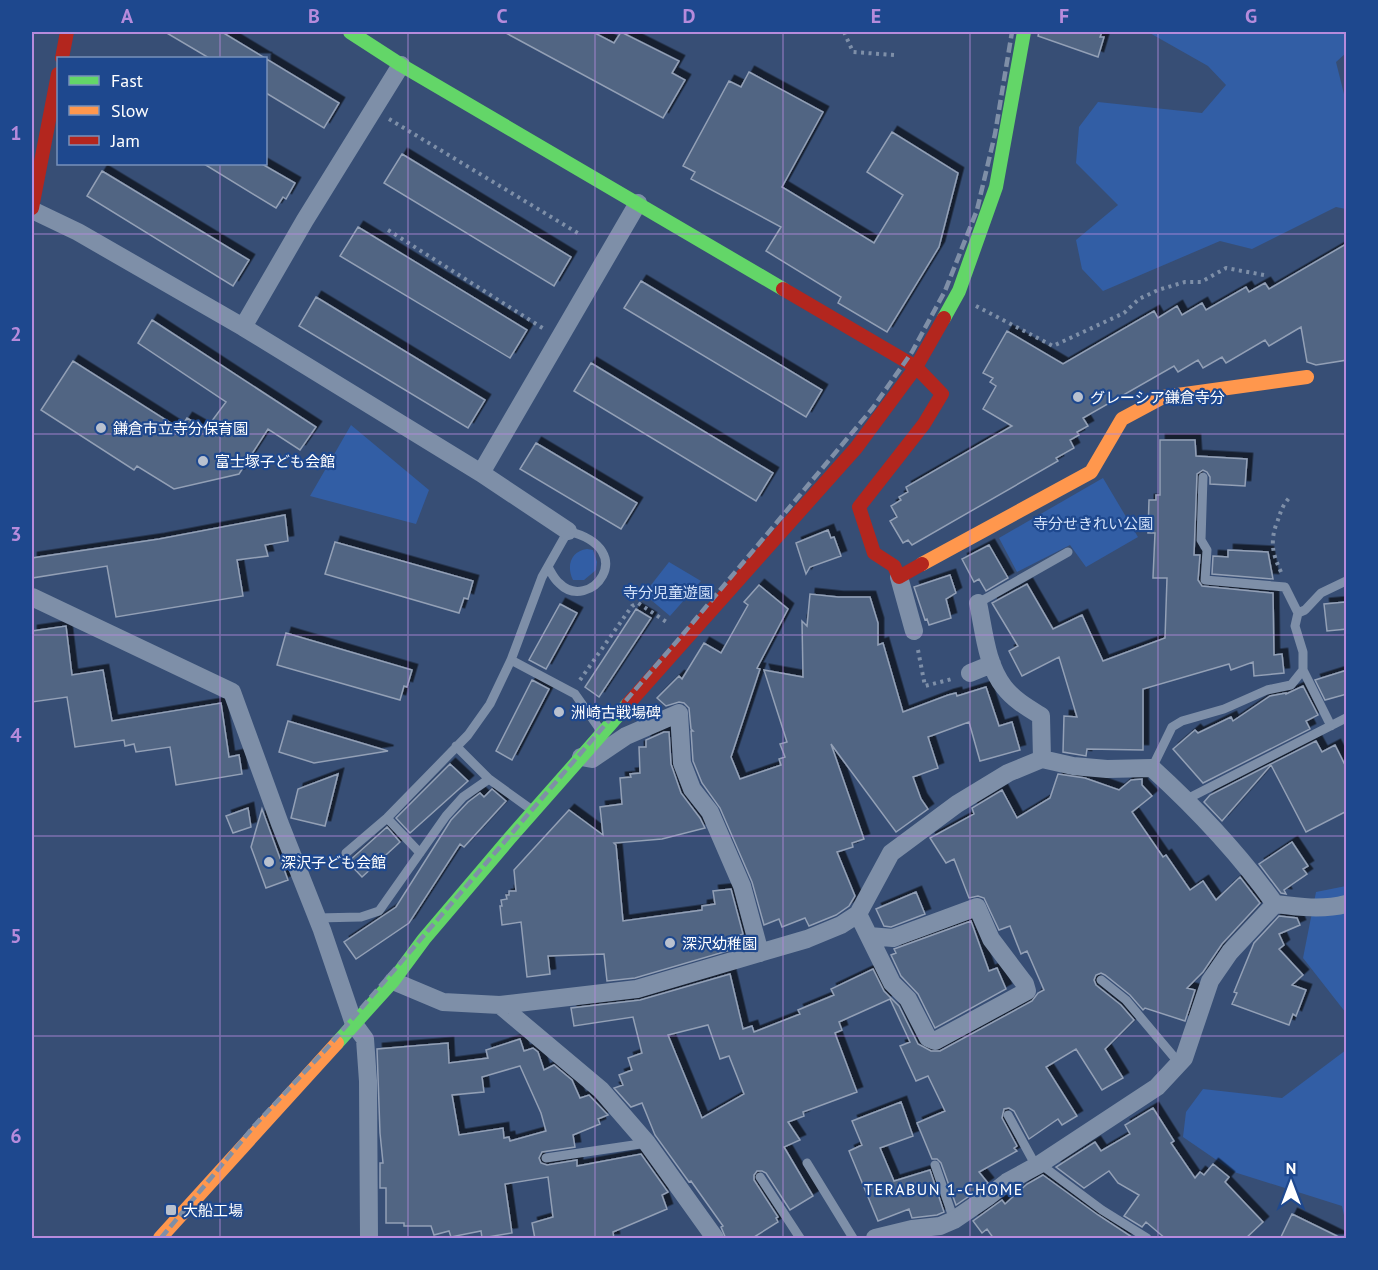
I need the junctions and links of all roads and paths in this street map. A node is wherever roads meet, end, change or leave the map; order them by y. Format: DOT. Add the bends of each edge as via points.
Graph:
graph roads {
  1 [pos="67,32"];
  2 [pos="350,32"];
  3 [pos="844,32"];
  4 [pos="1024,32"];
  5 [pos="894,56"];
  6 [pos="62,57"];
  7 [pos="401,65"];
  8 [pos="57,79"];
  9 [pos="373,110"];
  10 [pos="638,204"];
  11 [pos="32,209"];
  12 [pos="388,230"];
  13 [pos="581,235"];
  14 [pos="1264,275"];
  15 [pos="957,296"];
  16 [pos="243,327"];
  17 [pos="559,339"];
  18 [pos="916,367"];
  19 [pos="1307,377"];
  20 [pos="481,473"];
  21 [pos="1203,477"];
  22 [pos="1289,498"];
  23 [pos="568,531"];
  24 [pos="1068,552"];
  25 [pos="548,567"];
  26 [pos="899,577"];
  27 [pos="1347,581"];
  28 [pos="1285,587"];
  29 [pos="32,597"];
  30 [pos="978,603"];
  31 [pos="1298,613"];
  32 [pos="675,627"];
  33 [pos="914,631"];
  34 [pos="511,660"];
  35 [pos="992,664"];
  36 [pos="921,665"];
  37 [pos="1303,669"];
  38 [pos="970,673"];
  39 [pos="945,681"];
  40 [pos="575,694"];
  41 [pos="1347,718"];
  42 [pos="1331,726"];
  43 [pos="602,734"];
  44 [pos="456,746"];
  45 [pos="581,757"];
  46 [pos="1042,759"];
  47 [pos="1152,768"];
  48 [pos="489,778"];
  49 [pos="1187,799"];
  50 [pos="534,812"];
  51 [pos="387,818"];
  52 [pos="346,853"];
  53 [pos="420,853"];
  54 [pos="1347,903"];
  55 [pos="1275,904"];
  56 [pos="858,914"];
  57 [pos="318,918"];
  58 [pos="869,936"];
  59 [pos="760,953"];
  60 [pos="1101,980"];
  61 [pos="393,981"];
  62 [pos="500,1005"];
  63 [pos="354,1024"];
  64 [pos="1179,1063"];
  65 [pos="1008,1115"];
  66 [pos="647,1143"];
  67 [pos="546,1158"];
  68 [pos="807,1163"];
  69 [pos="935,1165"];
  70 [pos="1038,1165"];
  71 [pos="760,1177"];
  72 [pos="954,1220"];
  73 [pos="160,1239"];
  74 [pos="369,1239"];
  75 [pos="715,1239"];
  76 [pos="800,1239"];
  77 [pos="853,1239"];
  78 [pos="875,1239"];
  79 [pos="1147,1239"];
  1 -- 6 [label="street"];
  2 -- 7 [label="street"];
  3 -- 5 [label="path" via="853,52"];
  4 -- 15 [label="street" via="996,187"];
  7 -- 9 [label="street"];
  7 -- 10 [label="street"];
  8 -- 11 [label="street"];
  9 -- 13 [label="path"];
  9 -- 16 [label="street"];
  10 -- 17 [label="street"];
  10 -- 18 [label="street"];
  11 -- 16 [label="street"];
  12 -- 17 [label="path"];
  14 -- 15 [label="path" via="1226,268 1201,282 1158,290 1139,298 1124,313 1053,346"];
  15 -- 18 [label="street"];
  16 -- 20 [label="street"];
  17 -- 20 [label="street"];
  18 -- 26 [label="street" via="942,394 924,424 859,507 874,553 894,566"];
  18 -- 43 [label="street" via="856,448"];
  19 -- 26 [label="street" via="1163,397 1122,418 1091,472"];
  20 -- 23 [label="street"];
  21 -- 28 [label="lane" via="1201,540 1207,550 1205,580"];
  22 -- 28 [label="path" via="1280,509 1272,547"];
  23 -- 25 [label="lane"];
  23 -- 25 [label="lane" via="583,534 602,548 605,558 600,581 583,591 568,589 558,583"];
  24 -- 30 [label="lane"];
  25 -- 34 [label="lane"];
  26 -- 33 [label="street"];
  27 -- 31 [label="lane" via="1321,593"];
  28 -- 31 [label="lane"];
  29 -- 57 [label="street" via="232,692"];
  30 -- 35 [label="street"];
  31 -- 37 [label="lane" via="1295,626 1303,652"];
  32 -- 40 [label="path" via="638,603 632,606 585,672"];
  34 -- 40 [label="lane"];
  34 -- 44 [label="lane" via="490,704"];
  35 -- 38 [label="street"];
  35 -- 46 [label="street" via="1004,687 1041,716"];
  36 -- 39 [label="path" via="926,686"];
  37 -- 42 [label="lane"];
  37 -- 47 [label="lane" via="1291,685 1267,690 1172,727"];
  40 -- 43 [label="lane"];
  41 -- 42 [label="lane"];
  42 -- 49 [label="lane"];
  43 -- 45 [label="street"];
  44 -- 48 [label="lane"];
  44 -- 51 [label="lane"];
  45 -- 50 [label="street"];
  45 -- 59 [label="street" via="592,759 626,736 679,713 682,763 692,789 710,812 742,886"];
  46 -- 47 [label="street" via="1107,769"];
  46 -- 56 [label="street" via="1008,773 957,804 891,853"];
  47 -- 49 [label="street"];
  48 -- 50 [label="lane"];
  48 -- 53 [label="lane" via="451,810"];
  49 -- 55 [label="street"];
  50 -- 61 [label="street" via="424,939"];
  51 -- 52 [label="lane"];
  51 -- 53 [label="lane"];
  53 -- 57 [label="lane" via="379,911 361,917"];
  54 -- 55 [label="street" via="1309,908"];
  55 -- 64 [label="street" via="1230,952 1210,981"];
  56 -- 58 [label="street"];
  56 -- 59 [label="street" via="807,939"];
  57 -- 63 [label="street"];
  58 -- 58 [label="street" via="892,983 908,999 928,1038 935,1041 1027,991 991,939 977,907 893,938"];
  59 -- 62 [label="street" via="637,989"];
  60 -- 64 [label="lane" via="1126,1000"];
  61 -- 62 [label="street" via="443,1002"];
  61 -- 63 [label="street"];
  62 -- 66 [label="street" via="601,1090"];
  63 -- 73 [label="street"];
  63 -- 74 [label="street" via="365,1039 368,1081"];
  64 -- 70 [label="street" via="1157,1088"];
  65 -- 70 [label="lane"];
  66 -- 67 [label="lane"];
  66 -- 75 [label="street"];
  68 -- 77 [label="lane"];
  69 -- 72 [label="lane"];
  70 -- 72 [label="street"];
  70 -- 79 [label="lane"];
  71 -- 76 [label="lane"];
  72 -- 78 [label="street"];
}
